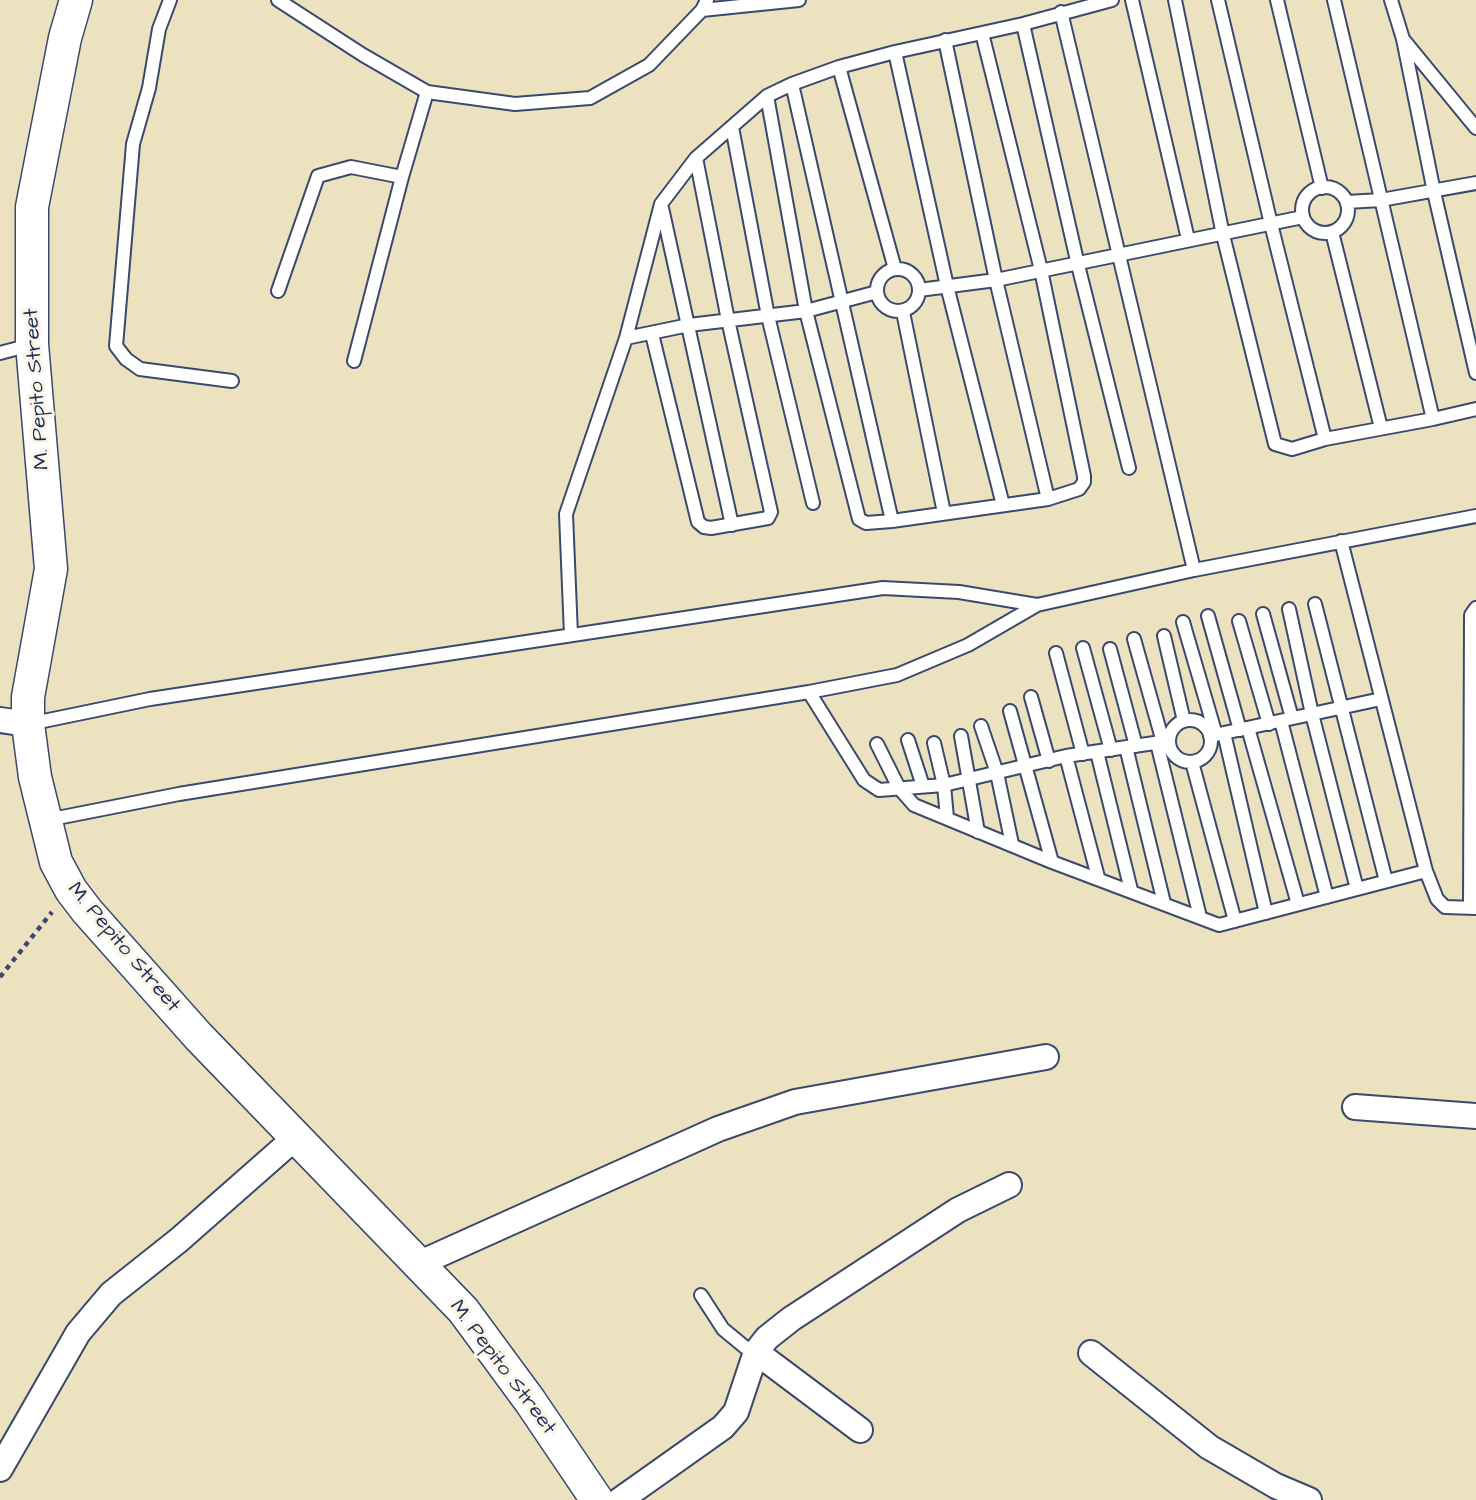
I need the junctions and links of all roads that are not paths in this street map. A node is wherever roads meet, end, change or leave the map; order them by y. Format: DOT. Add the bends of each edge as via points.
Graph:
graph roads {
  1 [pos="76,0"];
  2 [pos="170,0"];
  3 [pos="278,0"];
  4 [pos="799,0"];
  5 [pos="1112,0"];
  6 [pos="1132,0"];
  7 [pos="1175,0"];
  8 [pos="1218,0"];
  9 [pos="1277,0"];
  10 [pos="1334,0"];
  11 [pos="1391,0"];
  12 [pos="704,5"];
  13 [pos="1061,12"];
  14 [pos="1023,24"];
  15 [pos="982,33"];
  16 [pos="1403,39"];
  17 [pos="945,40"];
  18 [pos="895,52"];
  19 [pos="839,67"];
  20 [pos="792,84"];
  21 [pos="427,92"];
  22 [pos="766,96"];
  23 [pos="732,127"];
  24 [pos="1476,128"];
  25 [pos="696,158"];
  26 [pos="402,177"];
  27 [pos="1476,183"];
  28 [pos="1322,188"];
  29 [pos="1434,192"];
  30 [pos="1381,200"];
  31 [pos="1347,202"];
  32 [pos="661,204"];
  33 [pos="1303,217"];
  34 [pos="1270,224"];
  35 [pos="1332,232"];
  36 [pos="1223,235"];
  37 [pos="1188,239"];
  38 [pos="1119,253"];
  39 [pos="1078,265"];
  40 [pos="895,269"];
  41 [pos="1041,270"];
  42 [pos="996,280"];
  43 [pos="947,286"];
  44 [pos="919,290"];
  45 [pos="278,291"];
  46 [pos="877,292"];
  47 [pos="843,303"];
  48 [pos="806,311"];
  49 [pos="902,312"];
  50 [pos="768,316"];
  51 [pos="728,320"];
  52 [pos="689,325"];
  53 [pos="652,334"];
  54 [pos="626,338"];
  55 [pos="32,344"];
  56 [pos="0,353"];
  57 [pos="354,361"];
  58 [pos="1476,373"];
  59 [pos="232,381"];
  60 [pos="1476,409"];
  61 [pos="1433,419"];
  62 [pos="1381,428"];
  63 [pos="1325,439"];
  64 [pos="1129,468"];
  65 [pos="1048,499"];
  66 [pos="813,503"];
  67 [pos="1003,505"];
  68 [pos="944,513"];
  69 [pos="1476,516"];
  70 [pos="892,521"];
  71 [pos="732,525"];
  72 [pos="1341,541"];
  73 [pos="1194,570"];
  74 [pos="1315,604"];
  75 [pos="1037,605"];
  76 [pos="1476,608"];
  77 [pos="1289,609"];
  78 [pos="1262,614"];
  79 [pos="1208,616"];
  80 [pos="1239,621"];
  81 [pos="1183,622"];
  82 [pos="570,635"];
  83 [pos="1164,636"];
  84 [pos="1134,639"];
  85 [pos="1083,648"];
  86 [pos="1110,649"];
  87 [pos="1056,653"];
  88 [pos="810,692"];
  89 [pos="1031,697"];
  90 [pos="1381,699"];
  91 [pos="1343,707"];
  92 [pos="1010,711"];
  93 [pos="1312,714"];
  94 [pos="1184,721"];
  95 [pos="1280,721"];
  96 [pos="14,722"];
  97 [pos="981,726"];
  98 [pos="1244,729"];
  99 [pos="1217,735"];
  100 [pos="961,736"];
  101 [pos="908,740"];
  102 [pos="1162,742"];
  103 [pos="934,743"];
  104 [pos="877,744"];
  105 [pos="1131,747"];
  106 [pos="1111,750"];
  107 [pos="1097,752"];
  108 [pos="1083,754"];
  109 [pos="1066,756"];
  110 [pos="1049,761"];
  111 [pos="1192,762"];
  112 [pos="1026,766"];
  113 [pos="997,773"];
  114 [pos="968,780"];
  115 [pos="944,785"];
  116 [pos="923,786"];
  117 [pos="900,788"];
  118 [pos="1473,793"];
  119 [pos="947,818"];
  120 [pos="44,821"];
  121 [pos="978,832"];
  122 [pos="1012,844"];
  123 [pos="1052,862"];
  124 [pos="1426,871"];
  125 [pos="1098,877"];
  126 [pos="1386,881"];
  127 [pos="1357,889"];
  128 [pos="1131,890"];
  129 [pos="1327,897"];
  130 [pos="1164,903"];
  131 [pos="1298,904"];
  132 [pos="1473,907"];
  133 [pos="1266,913"];
  134 [pos="1200,917"];
  135 [pos="1235,921"];
  136 [pos="1046,1057"];
  137 [pos="1355,1107"];
  138 [pos="1476,1116"];
  139 [pos="296,1138"];
  140 [pos="1009,1185"];
  141 [pos="418,1264"];
  142 [pos="701,1295"];
  143 [pos="756,1352"];
  144 [pos="1091,1353"];
  145 [pos="860,1430"];
  146 [pos="0,1469"];
  147 [pos="597,1500"];
  148 [pos="620,1500"];
  149 [pos="1309,1500"];
  1 -- 55 [label="street, M. Pepito Street" via="32,207"];
  2 -- 59 [label="lane" via="133,144 116,345 140,369"];
  3 -- 21 [label="lane"];
  4 -- 12 [label="lane"];
  5 -- 13 [label="lane"];
  6 -- 37 [label="lane"];
  7 -- 36 [label="lane"];
  8 -- 34 [label="lane"];
  9 -- 28 [label="lane"];
  10 -- 30 [label="lane"];
  11 -- 16 [label="lane"];
  12 -- 21 [label="lane" via="649,65 590,98 515,104"];
  13 -- 14 [label="lane"];
  13 -- 38 [label="lane"];
  14 -- 15 [label="lane"];
  14 -- 39 [label="lane"];
  15 -- 17 [label="lane"];
  15 -- 41 [label="lane"];
  16 -- 24 [label="lane"];
  16 -- 29 [label="lane"];
  17 -- 18 [label="lane"];
  17 -- 42 [label="lane"];
  18 -- 19 [label="lane"];
  18 -- 43 [label="lane"];
  19 -- 20 [label="lane"];
  19 -- 40 [label="lane"];
  20 -- 22 [label="lane"];
  20 -- 47 [label="lane"];
  21 -- 26 [label="lane"];
  22 -- 23 [label="lane"];
  22 -- 48 [label="lane"];
  23 -- 25 [label="lane"];
  23 -- 50 [label="lane"];
  25 -- 32 [label="lane"];
  25 -- 51 [label="lane"];
  26 -- 45 [label="lane" via="351,167 317,176"];
  26 -- 57 [label="lane"];
  27 -- 29 [label="lane"];
  28 -- 31 [label="lane" via="1337,190"];
  28 -- 33 [label="lane" via="1308,195"];
  29 -- 30 [label="lane"];
  29 -- 58 [label="lane"];
  30 -- 31 [label="lane"];
  30 -- 61 [label="lane"];
  31 -- 35 [label="lane" via="1344,223"];
  32 -- 52 [label="lane"];
  32 -- 54 [label="lane"];
  33 -- 34 [label="lane"];
  33 -- 35 [label="lane" via="1311,229"];
  34 -- 36 [label="lane"];
  34 -- 63 [label="lane"];
  35 -- 62 [label="lane"];
  36 -- 37 [label="lane"];
  36 -- 63 [label="lane" via="1275,444 1292,449"];
  37 -- 38 [label="lane"];
  38 -- 39 [label="lane"];
  38 -- 73 [label="lane"];
  39 -- 41 [label="lane"];
  39 -- 64 [label="lane"];
  40 -- 44 [label="lane" via="910,272"];
  40 -- 46 [label="lane" via="880,278"];
  41 -- 42 [label="lane"];
  41 -- 65 [label="lane" via="1084,476 1079,489"];
  42 -- 43 [label="lane"];
  42 -- 65 [label="lane"];
  43 -- 44 [label="lane"];
  43 -- 67 [label="lane"];
  44 -- 49 [label="lane" via="915,304"];
  46 -- 47 [label="lane"];
  46 -- 49 [label="lane" via="882,305"];
  47 -- 48 [label="lane"];
  47 -- 70 [label="lane"];
  48 -- 50 [label="lane"];
  48 -- 70 [label="lane" via="859,519 866,523"];
  49 -- 68 [label="lane"];
  50 -- 51 [label="lane"];
  50 -- 66 [label="lane"];
  51 -- 52 [label="lane"];
  51 -- 71 [label="lane" via="771,512 768,518"];
  52 -- 53 [label="lane"];
  52 -- 71 [label="lane"];
  53 -- 54 [label="lane"];
  53 -- 71 [label="lane" via="698,522 711,528"];
  54 -- 82 [label="lane" via="566,514"];
  55 -- 56 [label="lane"];
  55 -- 96 [label="street, M. Pepito Street" via="51,569 28,697"];
  60 -- 61 [label="lane"];
  61 -- 62 [label="lane"];
  62 -- 63 [label="lane"];
  65 -- 67 [label="lane"];
  67 -- 68 [label="lane"];
  68 -- 70 [label="lane"];
  69 -- 72 [label="lane"];
  72 -- 73 [label="lane"];
  72 -- 90 [label="lane"];
  73 -- 75 [label="lane"];
  74 -- 91 [label="lane"];
  75 -- 82 [label="lane" via="959,592 883,588"];
  75 -- 88 [label="lane" via="968,645 898,675"];
  76 -- 118 [label="lane" via="1471,615"];
  77 -- 93 [label="lane"];
  78 -- 95 [label="lane"];
  79 -- 98 [label="lane"];
  80 -- 95 [label="lane"];
  81 -- 99 [label="lane"];
  82 -- 96 [label="lane"];
  83 -- 94 [label="lane"];
  84 -- 102 [label="lane"];
  85 -- 106 [label="lane"];
  86 -- 105 [label="lane"];
  87 -- 108 [label="lane"];
  88 -- 117 [label="lane" via="864,780 879,790"];
  88 -- 120 [label="lane" via="179,794"];
  89 -- 110 [label="lane"];
  90 -- 91 [label="lane"];
  90 -- 124 [label="lane"];
  91 -- 93 [label="lane"];
  91 -- 126 [label="lane"];
  92 -- 112 [label="lane"];
  93 -- 95 [label="lane"];
  93 -- 127 [label="lane"];
  94 -- 99 [label="lane" via="1197,722"];
  94 -- 102 [label="lane"];
  95 -- 98 [label="lane"];
  95 -- 129 [label="lane"];
  96 -- 120 [label="street, M. Pepito Street" via="35,777"];
  97 -- 113 [label="lane"];
  98 -- 99 [label="lane"];
  98 -- 131 [label="lane"];
  99 -- 111 [label="lane" via="1204,757"];
  99 -- 133 [label="lane"];
  100 -- 114 [label="lane"];
  101 -- 116 [label="lane"];
  102 -- 105 [label="lane"];
  102 -- 111 [label="lane" via="1178,759"];
  102 -- 134 [label="lane"];
  103 -- 115 [label="lane"];
  104 -- 117 [label="lane"];
  105 -- 106 [label="lane"];
  105 -- 130 [label="lane"];
  106 -- 107 [label="lane"];
  107 -- 108 [label="lane"];
  107 -- 128 [label="lane"];
  108 -- 109 [label="lane"];
  109 -- 110 [label="lane"];
  109 -- 125 [label="lane"];
  110 -- 112 [label="lane"];
  111 -- 135 [label="lane"];
  112 -- 113 [label="lane"];
  112 -- 123 [label="lane"];
  113 -- 114 [label="lane"];
  113 -- 122 [label="lane"];
  114 -- 115 [label="lane"];
  114 -- 121 [label="lane"];
  115 -- 116 [label="lane"];
  115 -- 119 [label="lane"];
  116 -- 117 [label="lane"];
  117 -- 119 [label="lane" via="914,805"];
  118 -- 132 [label="lane"];
  119 -- 121 [label="lane"];
  120 -- 139 [label="street, M. Pepito Street" via="56,862 71,890 198,1036"];
  121 -- 122 [label="lane"];
  122 -- 123 [label="lane"];
  123 -- 125 [label="lane"];
  124 -- 126 [label="lane"];
  124 -- 132 [label="lane" via="1445,907"];
  125 -- 128 [label="lane"];
  126 -- 127 [label="lane"];
  127 -- 129 [label="lane"];
  128 -- 130 [label="lane"];
  129 -- 131 [label="lane"];
  130 -- 134 [label="lane"];
  131 -- 133 [label="lane"];
  133 -- 135 [label="lane"];
  134 -- 135 [label="lane" via="1219,925"];
  136 -- 141 [label="street" via="795,1102 718,1129"];
  137 -- 138 [label="street"];
  139 -- 141 [label="street, M. Pepito Street"];
  139 -- 146 [label="street" via="111,1294 78,1333"];
  140 -- 143 [label="street" via="958,1210 791,1319"];
  141 -- 147 [label="street, M. Pepito Street" via="463,1310"];
  142 -- 143 [label="lane" via="723,1329"];
  143 -- 145 [label="street"];
  143 -- 148 [label="street" via="736,1412 723,1427"];
  144 -- 149 [label="street" via="1209,1447"];
}
